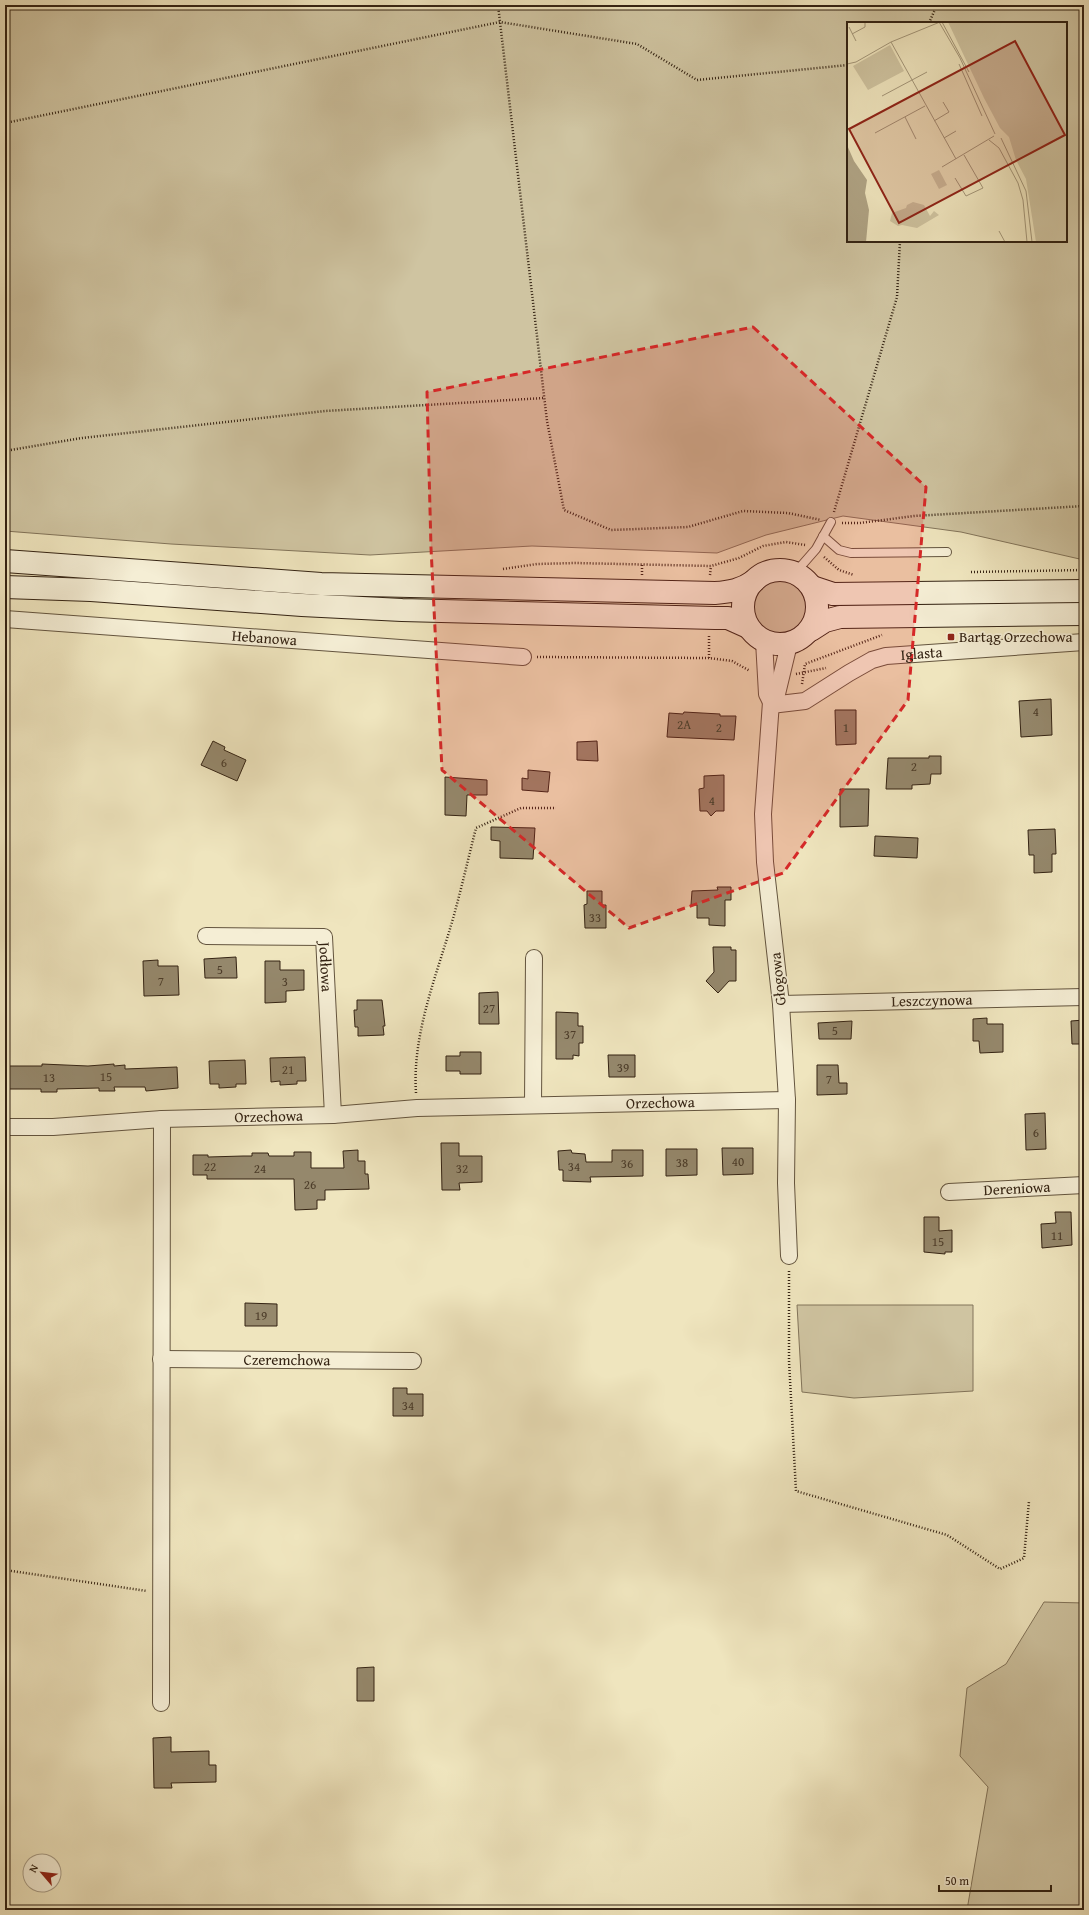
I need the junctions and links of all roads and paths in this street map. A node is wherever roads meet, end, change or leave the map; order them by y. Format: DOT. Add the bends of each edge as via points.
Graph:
graph roads {
  1 [pos="498,5"];
  2 [pos="937,5"];
  3 [pos="500,22"];
  4 [pos="929,22"];
  5 [pos="847,65"];
  6 [pos="5,123"];
  7 [pos="900,242"];
  8 [pos="544,398"];
  9 [pos="5,451"];
  10 [pos="1084,506"];
  11 [pos="831,522"];
  12 [pos="823,536"];
  13 [pos="816,550"];
  14 [pos="947,552"];
  15 [pos="5,561"];
  16 [pos="499,569"];
  17 [pos="1084,570"];
  18 [pos="966,572"];
  19 [pos="796,573"];
  20 [pos="855,575"];
  21 [pos="754,581"];
  22 [pos="5,587"];
  23 [pos="812,587"];
  24 [pos="1084,591"];
  25 [pos="1084,614"];
  26 [pos="5,619"];
  27 [pos="811,630"];
  28 [pos="756,634"];
  29 [pos="1084,642"];
  30 [pos="790,644"];
  31 [pos="523,657"];
  32 [pos="708,658"];
  33 [pos="804,673"];
  34 [pos="800,702"];
  35 [pos="771,704"];
  36 [pos="556,808"];
  37 [pos="206,936"];
  38 [pos="534,958"];
  39 [pos="1084,997"];
  40 [pos="780,1004"];
  41 [pos="787,1100"];
  42 [pos="533,1105"];
  43 [pos="417,1108"];
  44 [pos="333,1115"];
  45 [pos="162,1119"];
  46 [pos="5,1127"];
  47 [pos="1084,1185"];
  48 [pos="949,1192"];
  49 [pos="788,1256"];
  50 [pos="161,1359"];
  51 [pos="414,1360"];
  52 [pos="1029,1501"];
  53 [pos="5,1570"];
  54 [pos="160,1592"];
  55 [pos="161,1703"];
  1 -- 3 [label="path"];
  2 -- 4 [label="path"];
  3 -- 5 [label="path" via="638,44 697,80"];
  3 -- 6 [label="path"];
  3 -- 8 [label="path"];
  7 -- 11 [label="path" via="896,298"];
  8 -- 9 [label="path" via="325,411 82,438"];
  8 -- 11 [label="path" via="564,510 611,530 688,527 743,511 788,513"];
  10 -- 11 [label="path" via="914,516 860,523"];
  11 -- 12 [label="lane"];
  12 -- 13 [label="lane"];
  12 -- 14 [label="lane" via="839,550 851,553"];
  13 -- 16 [label="path" via="802,543 786,542 763,546 739,558 711,566 575,563"];
  13 -- 19 [label="lane"];
  13 -- 20 [label="path" via="839,570"];
  15 -- 21 [label="main road" via="321,584 527,590 716,593 732,592"];
  17 -- 18 [label="path"];
  19 -- 21 [label="main road" via="774,570"];
  19 -- 23 [label="main road"];
  21 -- 28 [label="main road" via="744,598 744,618"];
  22 -- 28 [label="main road" via="402,610 728,618"];
  23 -- 24 [label="main road" via="833,594"];
  23 -- 27 [label="main road" via="818,608"];
  25 -- 27 [label="main road" via="840,617 825,621"];
  26 -- 31 [label="street, Hebanowa"];
  27 -- 30 [label="main road"];
  28 -- 30 [label="main road" via="776,645"];
  28 -- 35 [label="street, Głogowa"];
  29 -- 34 [label="street, Iglasta" via="886,656 872,660 806,701"];
  30 -- 35 [label="street, Głogowa" via="777,694"];
  31 -- 32 [label="path"];
  33 -- 34 [label="path"];
  34 -- 35 [label="street, Iglasta"];
  35 -- 40 [label="street, Głogowa" via="763,814 765,862"];
  36 -- 43 [label="path" via="521,808 476,828 427,1006 414,1072"];
  37 -- 44 [label="street, Jodłowa" via="324,938"];
  38 -- 42 [label="street"];
  39 -- 40 [label="street, Leszczynowa"];
  40 -- 41 [label="street, Głogowa"];
  41 -- 42 [label="street, Orzechowa"];
  41 -- 49 [label="street, Głogowa"];
  42 -- 43 [label="street, Orzechowa"];
  43 -- 44 [label="street, Orzechowa"];
  44 -- 45 [label="street, Orzechowa"];
  45 -- 46 [label="street, Orzechowa" via="53,1127"];
  45 -- 50 [label="street"];
  47 -- 48 [label="street, Dereniowa"];
  49 -- 52 [label="path" via="789,1361 796,1491 947,1535 1000,1569 1024,1558"];
  50 -- 51 [label="street, Czeremchowa"];
  50 -- 54 [label="street"];
  53 -- 54 [label="path"];
  54 -- 55 [label="street"];
}
